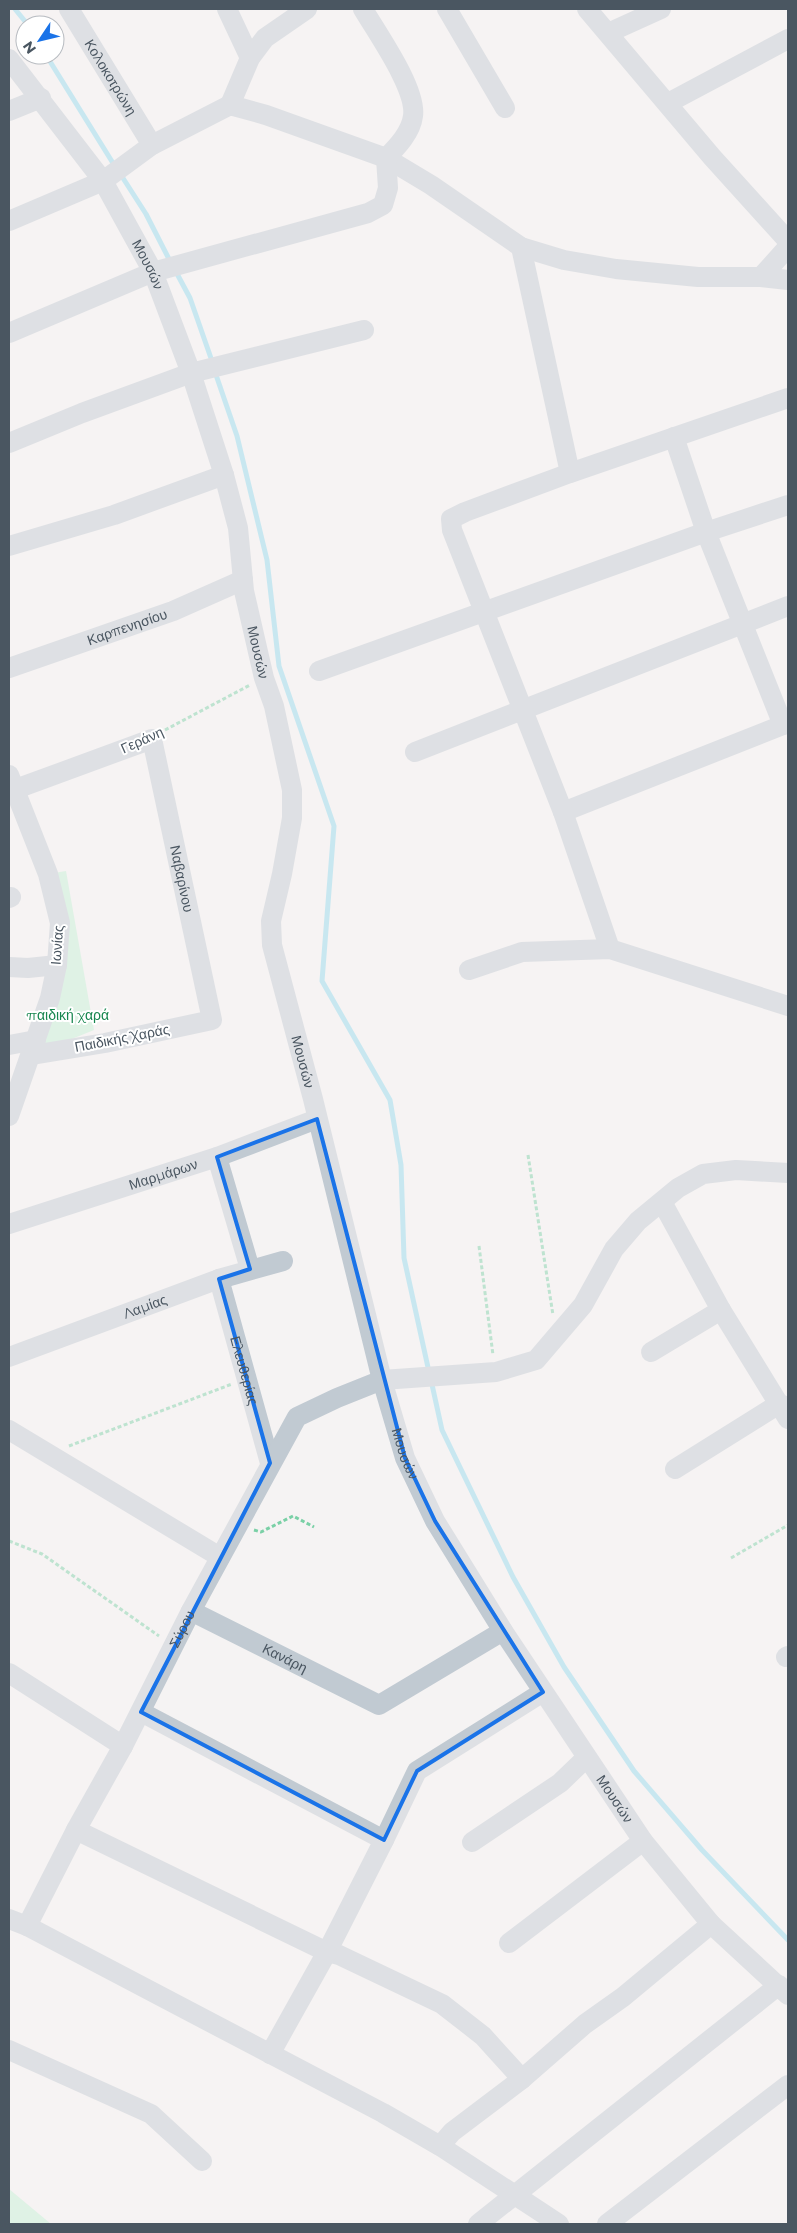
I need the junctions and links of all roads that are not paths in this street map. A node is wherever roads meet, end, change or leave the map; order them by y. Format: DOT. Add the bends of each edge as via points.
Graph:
graph roads {
  1 [pos="69,9"];
  2 [pos="227,9"];
  3 [pos="307,9"];
  4 [pos="363,9"];
  5 [pos="447,9"];
  6 [pos="587,9"];
  7 [pos="661,9"];
  8 [pos="608,33"];
  9 [pos="788,38"];
  10 [pos="250,58"];
  11 [pos="9,59"];
  12 [pos="41,98"];
  13 [pos="668,103"];
  14 [pos="230,105"];
  15 [pos="505,108"];
  16 [pos="9,111"];
  17 [pos="152,145"];
  18 [pos="386,158"];
  19 [pos="106,178"];
  20 [pos="9,221"];
  21 [pos="788,241"];
  22 [pos="520,247"];
  23 [pos="788,247"];
  24 [pos="153,272"];
  25 [pos="760,277"];
  26 [pos="788,280"];
  27 [pos="364,330"];
  28 [pos="9,332"];
  29 [pos="191,373"];
  30 [pos="788,398"];
  31 [pos="674,437"];
  32 [pos="9,443"];
  33 [pos="570,473"];
  34 [pos="224,475"];
  35 [pos="788,505"];
  36 [pos="706,532"];
  37 [pos="9,546"];
  38 [pos="243,580"];
  39 [pos="788,606"];
  40 [pos="483,612"];
  41 [pos="741,624"];
  42 [pos="9,668"];
  43 [pos="319,671"];
  44 [pos="523,710"];
  45 [pos="786,724"];
  46 [pos="152,738"];
  47 [pos="415,752"];
  48 [pos="11,782"];
  49 [pos="563,812"];
  50 [pos="610,949"];
  51 [pos="57,965"];
  52 [pos="9,967"];
  53 [pos="468,970"];
  54 [pos="788,1006"];
  55 [pos="212,1020"];
  56 [pos="9,1045"];
  57 [pos="34,1047"];
  58 [pos="9,1116"];
  59 [pos="317,1119"];
  60 [pos="217,1157"];
  61 [pos="788,1172"];
  62 [pos="662,1202"];
  63 [pos="9,1224"];
  64 [pos="283,1261"];
  65 [pos="250,1269"];
  66 [pos="219,1279"];
  67 [pos="721,1310"];
  68 [pos="651,1352"];
  69 [pos="9,1357"];
  70 [pos="382,1380"];
  71 [pos="785,1410"];
  72 [pos="9,1430"];
  73 [pos="270,1464"];
  74 [pos="675,1469"];
  75 [pos="220,1557"];
  76 [pos="191,1611"];
  77 [pos="503,1631"];
  78 [pos="9,1674"];
  79 [pos="543,1692"];
  80 [pos="140,1712"];
  81 [pos="123,1746"];
  82 [pos="586,1758"];
  83 [pos="76,1830"];
  84 [pos="384,1840"];
  85 [pos="643,1841"];
  86 [pos="472,1842"];
  87 [pos="18,1922"];
  88 [pos="711,1924"];
  89 [pos="509,1943"];
  90 [pos="327,1952"];
  91 [pos="783,1990"];
  92 [pos="9,2050"];
  93 [pos="270,2054"];
  94 [pos="522,2079"];
  95 [pos="788,2085"];
  96 [pos="440,2146"];
  97 [pos="202,2161"];
  98 [pos="513,2195"];
  99 [pos="478,2224"];
  100 [pos="559,2224"];
  101 [pos="607,2224"];
  1 -- 17 [label="street, Κολοκοτρώνη"];
  2 -- 10 [label="street"];
  3 -- 10 [label="street" via="265,38"];
  4 -- 18 [label="street" via="404,78 414,114 410,128"];
  5 -- 15 [label="street"];
  6 -- 8 [label="street"];
  7 -- 8 [label="street"];
  8 -- 13 [label="street"];
  9 -- 13 [label="street"];
  10 -- 14 [label="street"];
  11 -- 12 [label="street, Μουσών"];
  12 -- 16 [label="street"];
  12 -- 19 [label="street, Μουσών"];
  13 -- 21 [label="street"];
  14 -- 17 [label="street"];
  14 -- 18 [label="street"];
  17 -- 19 [label="street"];
  18 -- 22 [label="street" via="431,184"];
  18 -- 24 [label="street" via="387,197 376,210"];
  19 -- 20 [label="street"];
  19 -- 24 [label="street, Μουσών"];
  22 -- 25 [label="street" via="564,260 616,269 698,277"];
  22 -- 33 [label="street"];
  23 -- 25 [label="street"];
  24 -- 28 [label="street"];
  24 -- 29 [label="street, Μουσών"];
  25 -- 26 [label="street"];
  27 -- 29 [label="street"];
  29 -- 32 [label="street" via="82,412"];
  29 -- 34 [label="street, Μουσών"];
  30 -- 31 [label="street"];
  31 -- 33 [label="street"];
  31 -- 36 [label="street"];
  33 -- 40 [label="street" via="451,519 452,530"];
  34 -- 37 [label="street" via="114,515"];
  34 -- 38 [label="street, Μουσών" via="238,528"];
  35 -- 36 [label="street"];
  36 -- 40 [label="street"];
  36 -- 41 [label="street"];
  38 -- 42 [label="street, Καρπενησίου" via="173,611"];
  38 -- 59 [label="street, Μουσών" via="292,790 292,818 270,931"];
  39 -- 41 [label="street"];
  40 -- 43 [label="street"];
  40 -- 44 [label="street"];
  41 -- 44 [label="street"];
  41 -- 45 [label="street"];
  44 -- 47 [label="street"];
  44 -- 49 [label="street"];
  45 -- 49 [label="street"];
  46 -- 48 [label="street, Γεράνη"];
  46 -- 55 [label="street, Ναβαρίνου"];
  48 -- 51 [label="street, Ιωνίας" via="48,874 60,923"];
  49 -- 50 [label="street"];
  50 -- 53 [label="street" via="522,952"];
  50 -- 54 [label="street"];
  51 -- 52 [label="street"];
  51 -- 57 [label="street, Ιωνίας"];
  55 -- 57 [label="street, Παιδικής Χαράς" via="105,1043"];
  56 -- 57 [label="street, Παιδικής Χαράς"];
  57 -- 58 [label="street, Ιωνίας"];
  59 -- 60 [label="street, Μαρμάρων"];
  59 -- 70 [label="street, Μουσών"];
  60 -- 63 [label="street, Μαρμάρων"];
  60 -- 65 [label="street"];
  61 -- 62 [label="street, Σύρου" via="736,1170 703,1174 682,1184"];
  62 -- 67 [label="street"];
  62 -- 70 [label="street, Σύρου" via="638,1221 614,1248 583,1305 536,1360 496,1372"];
  64 -- 65 [label="street, Λαμίας"];
  65 -- 66 [label="street, Λαμίας"];
  66 -- 69 [label="street, Λαμίας"];
  66 -- 73 [label="street, Ελευθερίας"];
  67 -- 68 [label="street"];
  67 -- 71 [label="street"];
  70 -- 73 [label="street, Σύρου" via="297,1417"];
  70 -- 77 [label="street, Μουσών" via="405,1458 435,1521"];
  71 -- 74 [label="street"];
  72 -- 75 [label="street"];
  73 -- 75 [label="street, Σύρου"];
  75 -- 76 [label="street, Σύρου"];
  76 -- 77 [label="street, Κανάρη" via="379,1705"];
  76 -- 80 [label="street, Σύρου"];
  77 -- 79 [label="street, Μουσών"];
  78 -- 81 [label="street"];
  79 -- 82 [label="street, Μουσών"];
  79 -- 84 [label="street" via="417,1771"];
  80 -- 81 [label="street, Σύρου"];
  80 -- 84 [label="street"];
  81 -- 83 [label="street, Σύρου"];
  82 -- 85 [label="street, Μουσών"];
  82 -- 86 [label="street" via="560,1783"];
  83 -- 87 [label="street, Σύρου"];
  83 -- 90 [label="street"];
  84 -- 90 [label="street"];
  85 -- 88 [label="street, Μουσών"];
  85 -- 89 [label="street"];
  87 -- 93 [label="street"];
  88 -- 91 [label="street, Μουσών"];
  88 -- 94 [label="street" via="585,2024"];
  90 -- 93 [label="street"];
  90 -- 94 [label="street" via="442,2004 483,2036"];
  91 -- 98 [label="street"];
  92 -- 97 [label="street" via="151,2114"];
  93 -- 96 [label="street" via="383,2112"];
  94 -- 96 [label="street" via="452,2132"];
  95 -- 101 [label="street"];
  96 -- 98 [label="street"];
  98 -- 99 [label="street"];
  98 -- 100 [label="street"];
}
